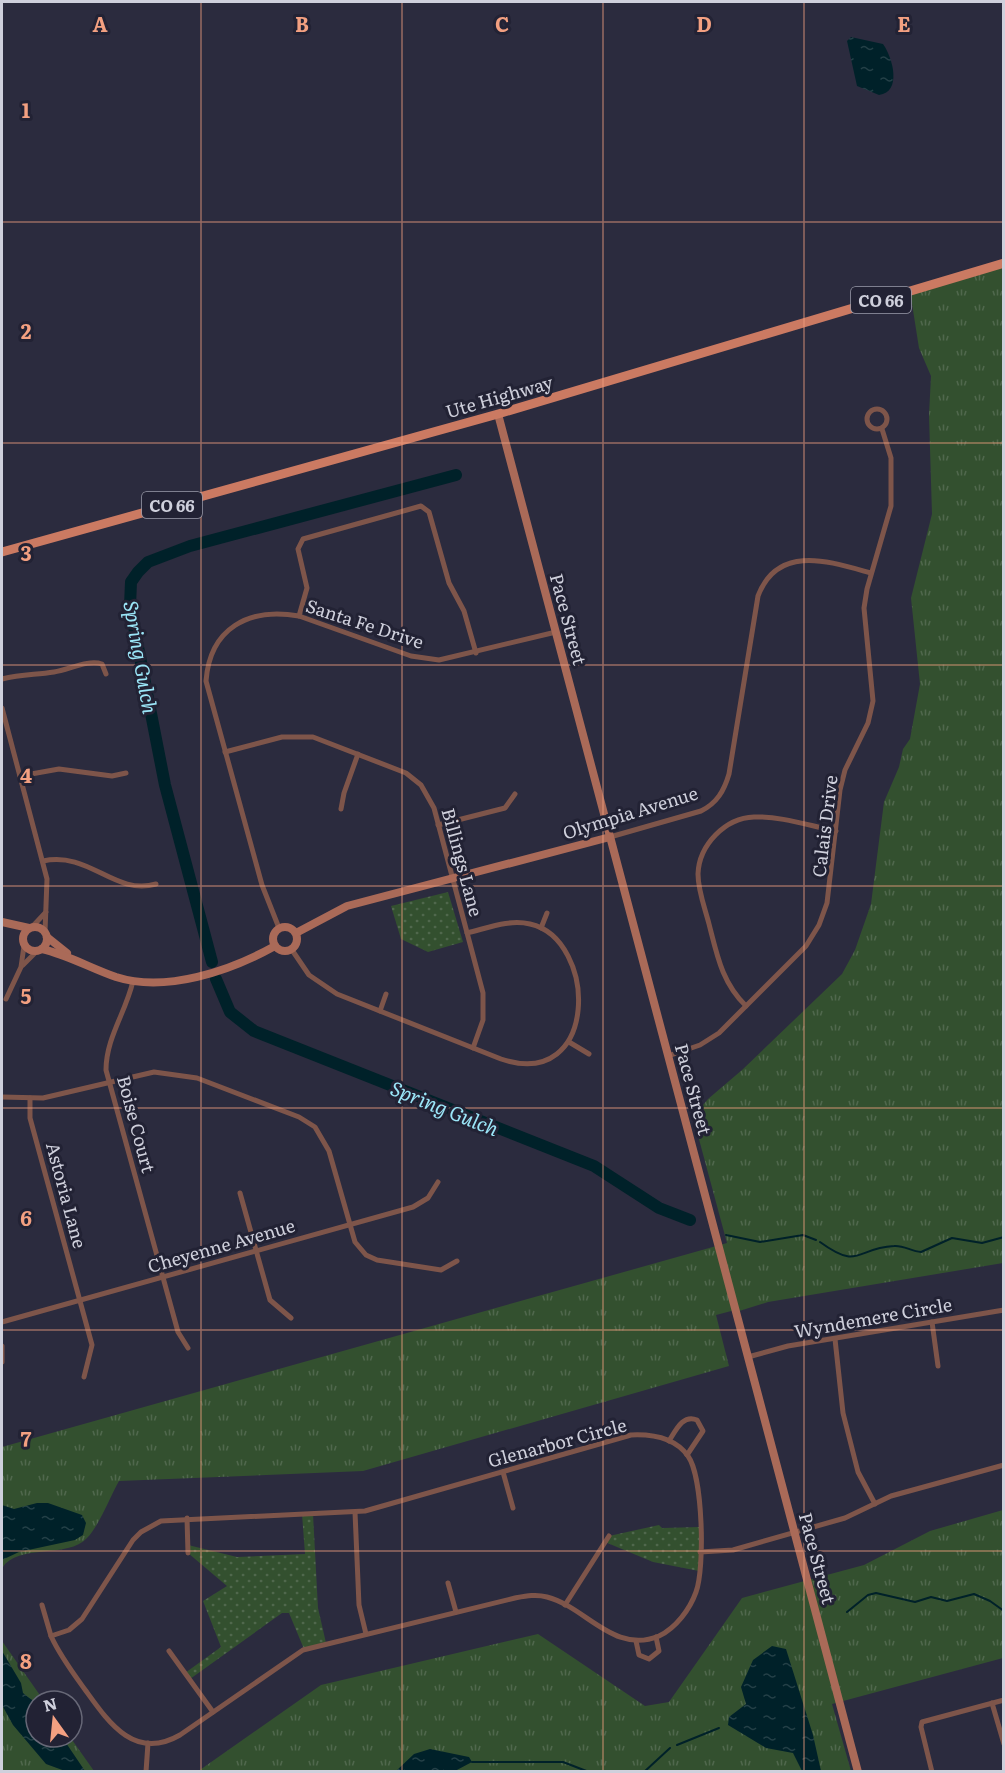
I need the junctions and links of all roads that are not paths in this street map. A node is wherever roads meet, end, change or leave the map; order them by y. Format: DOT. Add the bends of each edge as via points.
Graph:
graph roads {
  1 [pos="1004,262"];
  2 [pos="498,414"];
  3 [pos="882,429"];
  4 [pos="2,552"];
  5 [pos="871,573"];
  6 [pos="299,616"];
  7 [pos="556,632"];
  8 [pos="476,653"];
  9 [pos="106,674"];
  10 [pos="2,679"];
  11 [pos="2,708"];
  12 [pos="225,752"];
  13 [pos="358,754"];
  14 [pos="126,773"];
  15 [pos="20,776"];
  16 [pos="515,794"];
  17 [pos="341,809"];
  18 [pos="438,825"];
  19 [pos="836,831"];
  20 [pos="610,837"];
  21 [pos="44,861"];
  22 [pos="452,879"];
  23 [pos="156,884"];
  24 [pos="47,911"];
  25 [pos="547,913"];
  26 [pos="2,923"];
  27 [pos="541,927"];
  28 [pos="31,928"];
  29 [pos="279,928"];
  30 [pos="296,933"];
  31 [pos="467,933"];
  32 [pos="46,935"];
  33 [pos="24,943"];
  34 [pos="275,946"];
  35 [pos="40,950"];
  36 [pos="292,950"];
  37 [pos="75,959"];
  38 [pos="21,967"];
  39 [pos="133,981"];
  40 [pos="386,994"];
  41 [pos="6,999"];
  42 [pos="746,1006"];
  43 [pos="380,1011"];
  44 [pos="569,1042"];
  45 [pos="473,1048"];
  46 [pos="589,1054"];
  47 [pos="668,1056"];
  48 [pos="109,1082"];
  49 [pos="2,1096"];
  50 [pos="30,1098"];
  51 [pos="438,1182"];
  52 [pos="240,1193"];
  53 [pos="349,1225"];
  54 [pos="256,1251"];
  55 [pos="457,1261"];
  56 [pos="163,1277"];
  57 [pos="80,1300"];
  58 [pos="1004,1310"];
  59 [pos="291,1318"];
  60 [pos="2,1322"];
  61 [pos="932,1322"];
  62 [pos="835,1339"];
  63 [pos="2,1346"];
  64 [pos="188,1348"];
  65 [pos="747,1357"];
  66 [pos="2,1362"];
  67 [pos="938,1366"];
  68 [pos="84,1377"];
  69 [pos="669,1441"];
  70 [pos="687,1455"];
  71 [pos="1004,1465"];
  72 [pos="503,1472"];
  73 [pos="875,1504"];
  74 [pos="513,1508"];
  75 [pos="355,1512"];
  76 [pos="187,1518"];
  77 [pos="794,1532"];
  78 [pos="609,1536"];
  79 [pos="700,1552"];
  80 [pos="188,1553"];
  81 [pos="448,1583"];
  82 [pos="42,1605"];
  83 [pos="565,1605"];
  84 [pos="456,1612"];
  85 [pos="366,1634"];
  86 [pos="51,1636"];
  87 [pos="656,1637"];
  88 [pos="636,1641"];
  89 [pos="169,1650"];
  90 [pos="1004,1700"];
  91 [pos="993,1703"];
  92 [pos="213,1712"];
  93 [pos="148,1743"];
  94 [pos="1004,1744"];
  95 [pos="146,1772"];
  96 [pos="858,1772"];
  97 [pos="932,1772"];
  1 -- 2 [label="main road, Ute Highway / CO 66"];
  2 -- 4 [label="main road, Ute Highway / CO 66"];
  2 -- 7 [label="main road, Pace Street"];
  3 -- 3 [label="street, Calais Drive" via="887,415 881,409 873,409 867,423 873,429"];
  3 -- 5 [label="street, Calais Drive" via="891,458 891,503"];
  5 -- 19 [label="street, Calais Drive" via="864,608 873,701 864,733 845,770"];
  5 -- 20 [label="street, Olympia Avenue" via="806,559 787,564 769,577 758,596 729,774 722,794 701,811"];
  6 -- 8 [label="street, Santa Fe Drive" via="422,659"];
  6 -- 8 [label="street" via="307,588 298,549 303,539 421,506 429,512 449,583 464,611"];
  6 -- 12 [label="street, Santa Fe Drive" via="281,613 254,617 237,623 217,642 210,655 206,681"];
  7 -- 8 [label="street, Santa Fe Drive"];
  7 -- 20 [label="main road, Pace Street"];
  9 -- 10 [label="street" via="102,664 94,662"];
  11 -- 15 [label="street"];
  12 -- 13 [label="street, Billings Lane" via="282,737 303,736"];
  12 -- 29 [label="street, Santa Fe Drive" via="262,885"];
  13 -- 17 [label="street"];
  13 -- 18 [label="street, Billings Lane" via="398,768 415,779 429,796"];
  14 -- 15 [label="street" via="111,776 59,769"];
  15 -- 21 [label="street"];
  16 -- 18 [label="street" via="505,808"];
  18 -- 22 [label="street, Billings Lane"];
  19 -- 42 [label="street, Calais Drive" via="831,885 819,925 806,946"];
  19 -- 42 [label="street" via="749,818 722,829 705,848 699,866 700,893 721,971"];
  20 -- 22 [label="main road, Olympia Avenue"];
  20 -- 47 [label="main road, Pace Street"];
  21 -- 23 [label="street" via="69,859 140,889"];
  21 -- 24 [label="street"];
  22 -- 30 [label="main road, Olympia Avenue" via="339,909"];
  22 -- 31 [label="street, Billings Lane"];
  24 -- 28 [label="street"];
  24 -- 32 [label="street"];
  25 -- 27 [label="street"];
  26 -- 28 [label="main road"];
  26 -- 33 [label="main road"];
  27 -- 31 [label="street" via="514,922"];
  27 -- 44 [label="street" via="564,950 577,990 579,1016"];
  28 -- 32 [label="main road" via="40,928"];
  28 -- 33 [label="main road" via="24,933"];
  29 -- 30 [label="main road" via="290,928"];
  29 -- 34 [label="main road" via="273,935"];
  30 -- 36 [label="main road" via="298,941"];
  31 -- 45 [label="street, Billings Lane" via="484,1007"];
  32 -- 35 [label="main road"];
  32 -- 37 [label="main road"];
  33 -- 35 [label="main road" via="30,950"];
  33 -- 38 [label="street"];
  34 -- 36 [label="main road" via="281,951"];
  34 -- 39 [label="main road" via="235,965 180,980"];
  35 -- 37 [label="main road"];
  35 -- 38 [label="street"];
  36 -- 43 [label="street" via="322,986"];
  37 -- 39 [label="main road"];
  38 -- 41 [label="street"];
  39 -- 48 [label="street, Boise Court" via="109,1043"];
  40 -- 43 [label="street"];
  42 -- 47 [label="street, Calais Drive" via="719,1033 700,1045"];
  43 -- 45 [label="street"];
  44 -- 45 [label="street" via="553,1055 530,1063 510,1062"];
  44 -- 46 [label="street"];
  47 -- 65 [label="main road, Pace Street"];
  48 -- 50 [label="street" via="56,1096"];
  48 -- 53 [label="street" via="154,1072 186,1074 305,1120 325,1142"];
  48 -- 56 [label="street, Boise Court"];
  49 -- 50 [label="street"];
  50 -- 57 [label="street, Astoria Lane" via="30,1118"];
  51 -- 53 [label="street, Cheyenne Avenue" via="420,1205"];
  52 -- 54 [label="street"];
  53 -- 54 [label="street, Cheyenne Avenue"];
  53 -- 55 [label="street" via="359,1249 377,1260 441,1270"];
  54 -- 56 [label="street, Cheyenne Avenue"];
  54 -- 59 [label="street" via="270,1300"];
  56 -- 57 [label="street, Cheyenne Avenue"];
  56 -- 64 [label="street, Boise Court" via="177,1332"];
  57 -- 60 [label="street, Cheyenne Avenue"];
  57 -- 68 [label="street, Astoria Lane" via="92,1345"];
  58 -- 61 [label="street, Wyndemere Circle"];
  61 -- 62 [label="street, Wyndemere Circle"];
  61 -- 67 [label="street"];
  62 -- 65 [label="street, Wyndemere Circle"];
  62 -- 73 [label="street" via="843,1413 858,1473"];
  63 -- 66 [label="street"];
  65 -- 77 [label="main road, Pace Street"];
  69 -- 70 [label="street, Glenarbor Circle"];
  69 -- 70 [label="street" via="685,1419 698,1420 703,1431"];
  69 -- 72 [label="street, Glenarbor Circle" via="652,1435 631,1436"];
  70 -- 79 [label="street" via="699,1486"];
  71 -- 73 [label="street" via="891,1496"];
  72 -- 74 [label="street"];
  72 -- 75 [label="street, Glenarbor Circle"];
  73 -- 77 [label="street" via="845,1518"];
  75 -- 76 [label="street, Glenarbor Circle"];
  75 -- 85 [label="street" via="359,1605"];
  76 -- 80 [label="street"];
  76 -- 86 [label="street, Glenarbor Circle" via="161,1521 141,1532 82,1619 69,1630"];
  77 -- 79 [label="street" via="725,1551"];
  77 -- 96 [label="main road, Pace Street"];
  78 -- 83 [label="street"];
  79 -- 87 [label="street" via="696,1594 675,1625"];
  81 -- 84 [label="street"];
  82 -- 86 [label="street"];
  83 -- 84 [label="street" via="549,1597 532,1595"];
  83 -- 88 [label="street" via="607,1632"];
  84 -- 85 [label="street"];
  85 -- 92 [label="street" via="303,1650"];
  86 -- 93 [label="street" via="58,1653 112,1726 128,1738"];
  87 -- 88 [label="street"];
  87 -- 88 [label="street" via="659,1651 649,1659 639,1655"];
  89 -- 92 [label="street"];
  90 -- 91 [label="street"];
  91 -- 94 [label="street"];
  91 -- 97 [label="street" via="921,1724"];
  92 -- 93 [label="street" via="174,1739"];
  93 -- 95 [label="street"];
}
